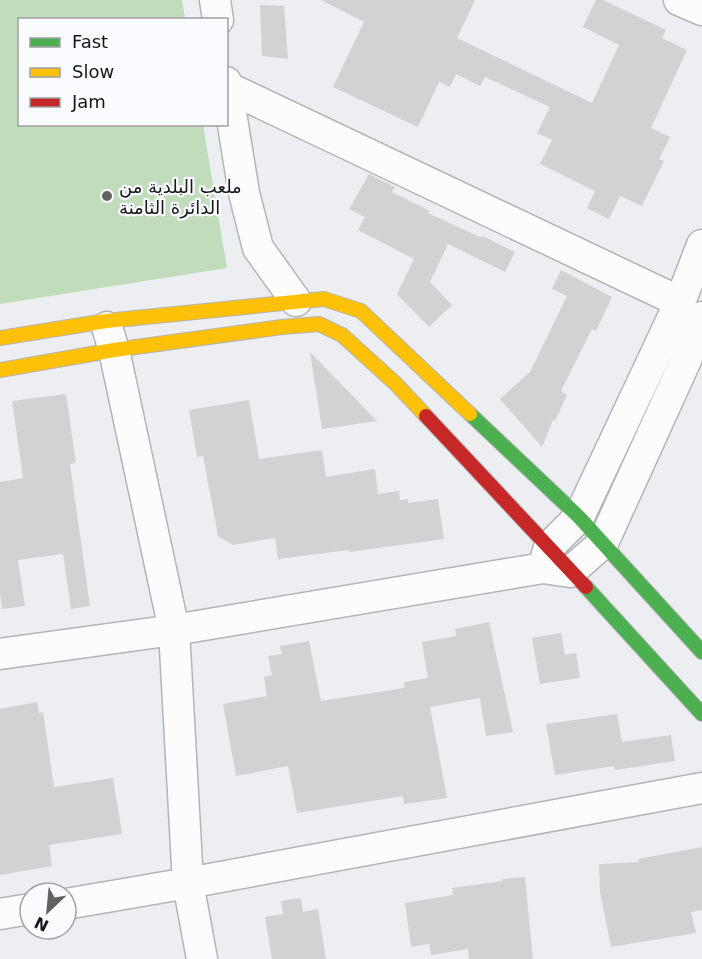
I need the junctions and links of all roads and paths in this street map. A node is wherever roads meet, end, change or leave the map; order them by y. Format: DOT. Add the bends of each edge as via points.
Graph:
graph roads {
  1 [pos="215,0"];
  2 [pos="679,0"];
  3 [pos="702,10"];
  4 [pos="218,18"];
  5 [pos="228,87"];
  6 [pos="228,93"];
  7 [pos="702,245"];
  8 [pos="296,301"];
  9 [pos="691,309"];
  10 [pos="106,321"];
  11 [pos="0,338"];
  12 [pos="114,350"];
  13 [pos="694,364"];
  14 [pos="0,370"];
  15 [pos="579,517"];
  16 [pos="603,543"];
  17 [pos="554,562"];
  18 [pos="174,630"];
  19 [pos="702,652"];
  20 [pos="0,654"];
  21 [pos="702,714"];
  22 [pos="702,788"];
  23 [pos="188,883"];
  24 [pos="78,901"];
  25 [pos="18,911"];
  26 [pos="0,914"];
  27 [pos="202,959"];
  1 -- 4 [label="street"];
  2 -- 3 [label="street"];
  5 -- 9 [label="street"];
  6 -- 8 [label="street" via="244,193 258,248"];
  7 -- 9 [label="street"];
  8 -- 10 [label="street"];
  8 -- 15 [label="street" via="324,299 361,311"];
  9 -- 13 [label="street"];
  9 -- 15 [label="street"];
  10 -- 11 [label="street"];
  10 -- 12 [label="street"];
  12 -- 14 [label="street"];
  12 -- 17 [label="street" via="319,324 342,335 396,384"];
  12 -- 18 [label="street"];
  13 -- 16 [label="street"];
  15 -- 16 [label="street"];
  15 -- 17 [label="street"];
  16 -- 17 [label="street"];
  16 -- 19 [label="street"];
  17 -- 18 [label="street"];
  17 -- 21 [label="street"];
  18 -- 20 [label="street"];
  18 -- 23 [label="street"];
  22 -- 23 [label="street"];
  23 -- 24 [label="street"];
  23 -- 27 [label="street"];
  25 -- 26 [label="street"];
}
